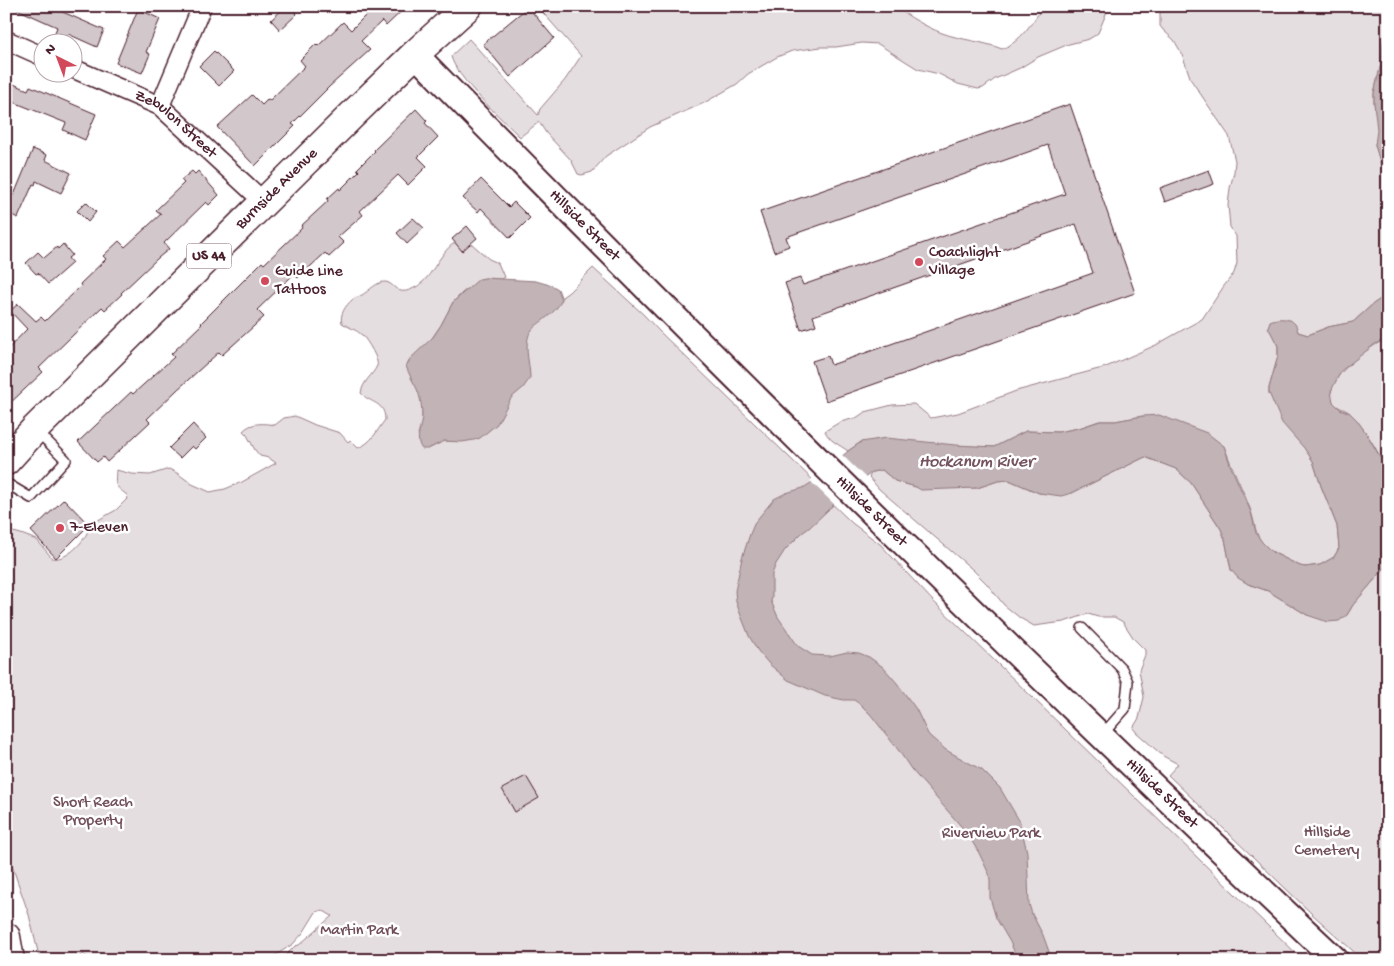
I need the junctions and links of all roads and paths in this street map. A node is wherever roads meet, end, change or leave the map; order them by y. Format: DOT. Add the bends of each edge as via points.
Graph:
graph roads {
  1 [pos="202,6"];
  2 [pos="468,6"];
  3 [pos="6,40"];
  4 [pos="32,52"];
  5 [pos="415,54"];
  6 [pos="82,72"];
  7 [pos="160,106"];
  8 [pos="264,202"];
  9 [pos="35,429"];
  10 [pos="6,461"];
  11 [pos="6,483"];
  12 [pos="1082,628"];
  13 [pos="1102,735"];
  14 [pos="6,937"];
  15 [pos="10,960"];
  16 [pos="1336,960"];
  1 -- 7 [label="street"];
  2 -- 5 [label="main road, Burnside Avenue / US 44"];
  3 -- 4 [label="street"];
  5 -- 8 [label="main road, Burnside Avenue / US 44"];
  5 -- 13 [label="main road, Hillside Street" via="859,500"];
  6 -- 7 [label="street, Zebulon Street"];
  7 -- 8 [label="street, Zebulon Street"];
  8 -- 9 [label="main road, Burnside Avenue / US 44"];
  9 -- 10 [label="main road, Burnside Avenue / US 44"];
  9 -- 11 [label="lane" via="66,460 31,498"];
  12 -- 13 [label="lane" via="1122,669 1128,682 1125,708"];
  13 -- 16 [label="main road, Hillside Street"];
  14 -- 15 [label="main road"];
}
